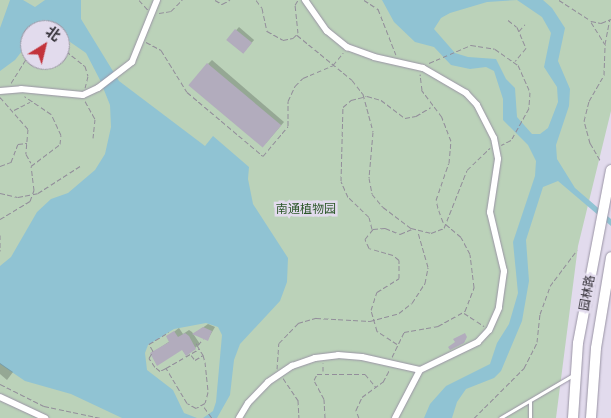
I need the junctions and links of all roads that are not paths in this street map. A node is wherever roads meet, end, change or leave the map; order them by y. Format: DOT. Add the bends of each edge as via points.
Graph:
graph roads {
  1 [pos="157,0"];
  2 [pos="305,0"];
  3 [pos="0,91"];
  4 [pos="611,170"];
  5 [pos="611,257"];
  6 [pos="420,370"];
  7 [pos="576,373"];
  8 [pos="0,397"];
  9 [pos="530,400"];
  10 [pos="512,411"];
  11 [pos="45,418"];
  12 [pos="239,418"];
  13 [pos="395,418"];
  14 [pos="500,418"];
  15 [pos="512,418"];
  16 [pos="530,418"];
  17 [pos="573,418"];
  18 [pos="591,418"];
  1 -- 3 [label="street" via="132,62 117,77 83,94 21,89"];
  2 -- 6 [label="street" via="323,27 347,47 423,68 449,81 477,105 488,122 496,146 497,165 490,212 505,278 499,308 489,330 470,347"];
  4 -- 7 [label="main road, 园林路" via="578,343"];
  5 -- 18 [label="main road, 园林路" via="596,348"];
  6 -- 12 [label="street" via="391,362 323,356 292,366 280,374 258,391"];
  6 -- 13 [label="street"];
  7 -- 9 [label="lane"];
  7 -- 17 [label="main road, 园林路"];
  8 -- 11 [label="street"];
  9 -- 10 [label="lane"];
  9 -- 16 [label="lane"];
  10 -- 14 [label="lane"];
  10 -- 15 [label="lane"];
}
